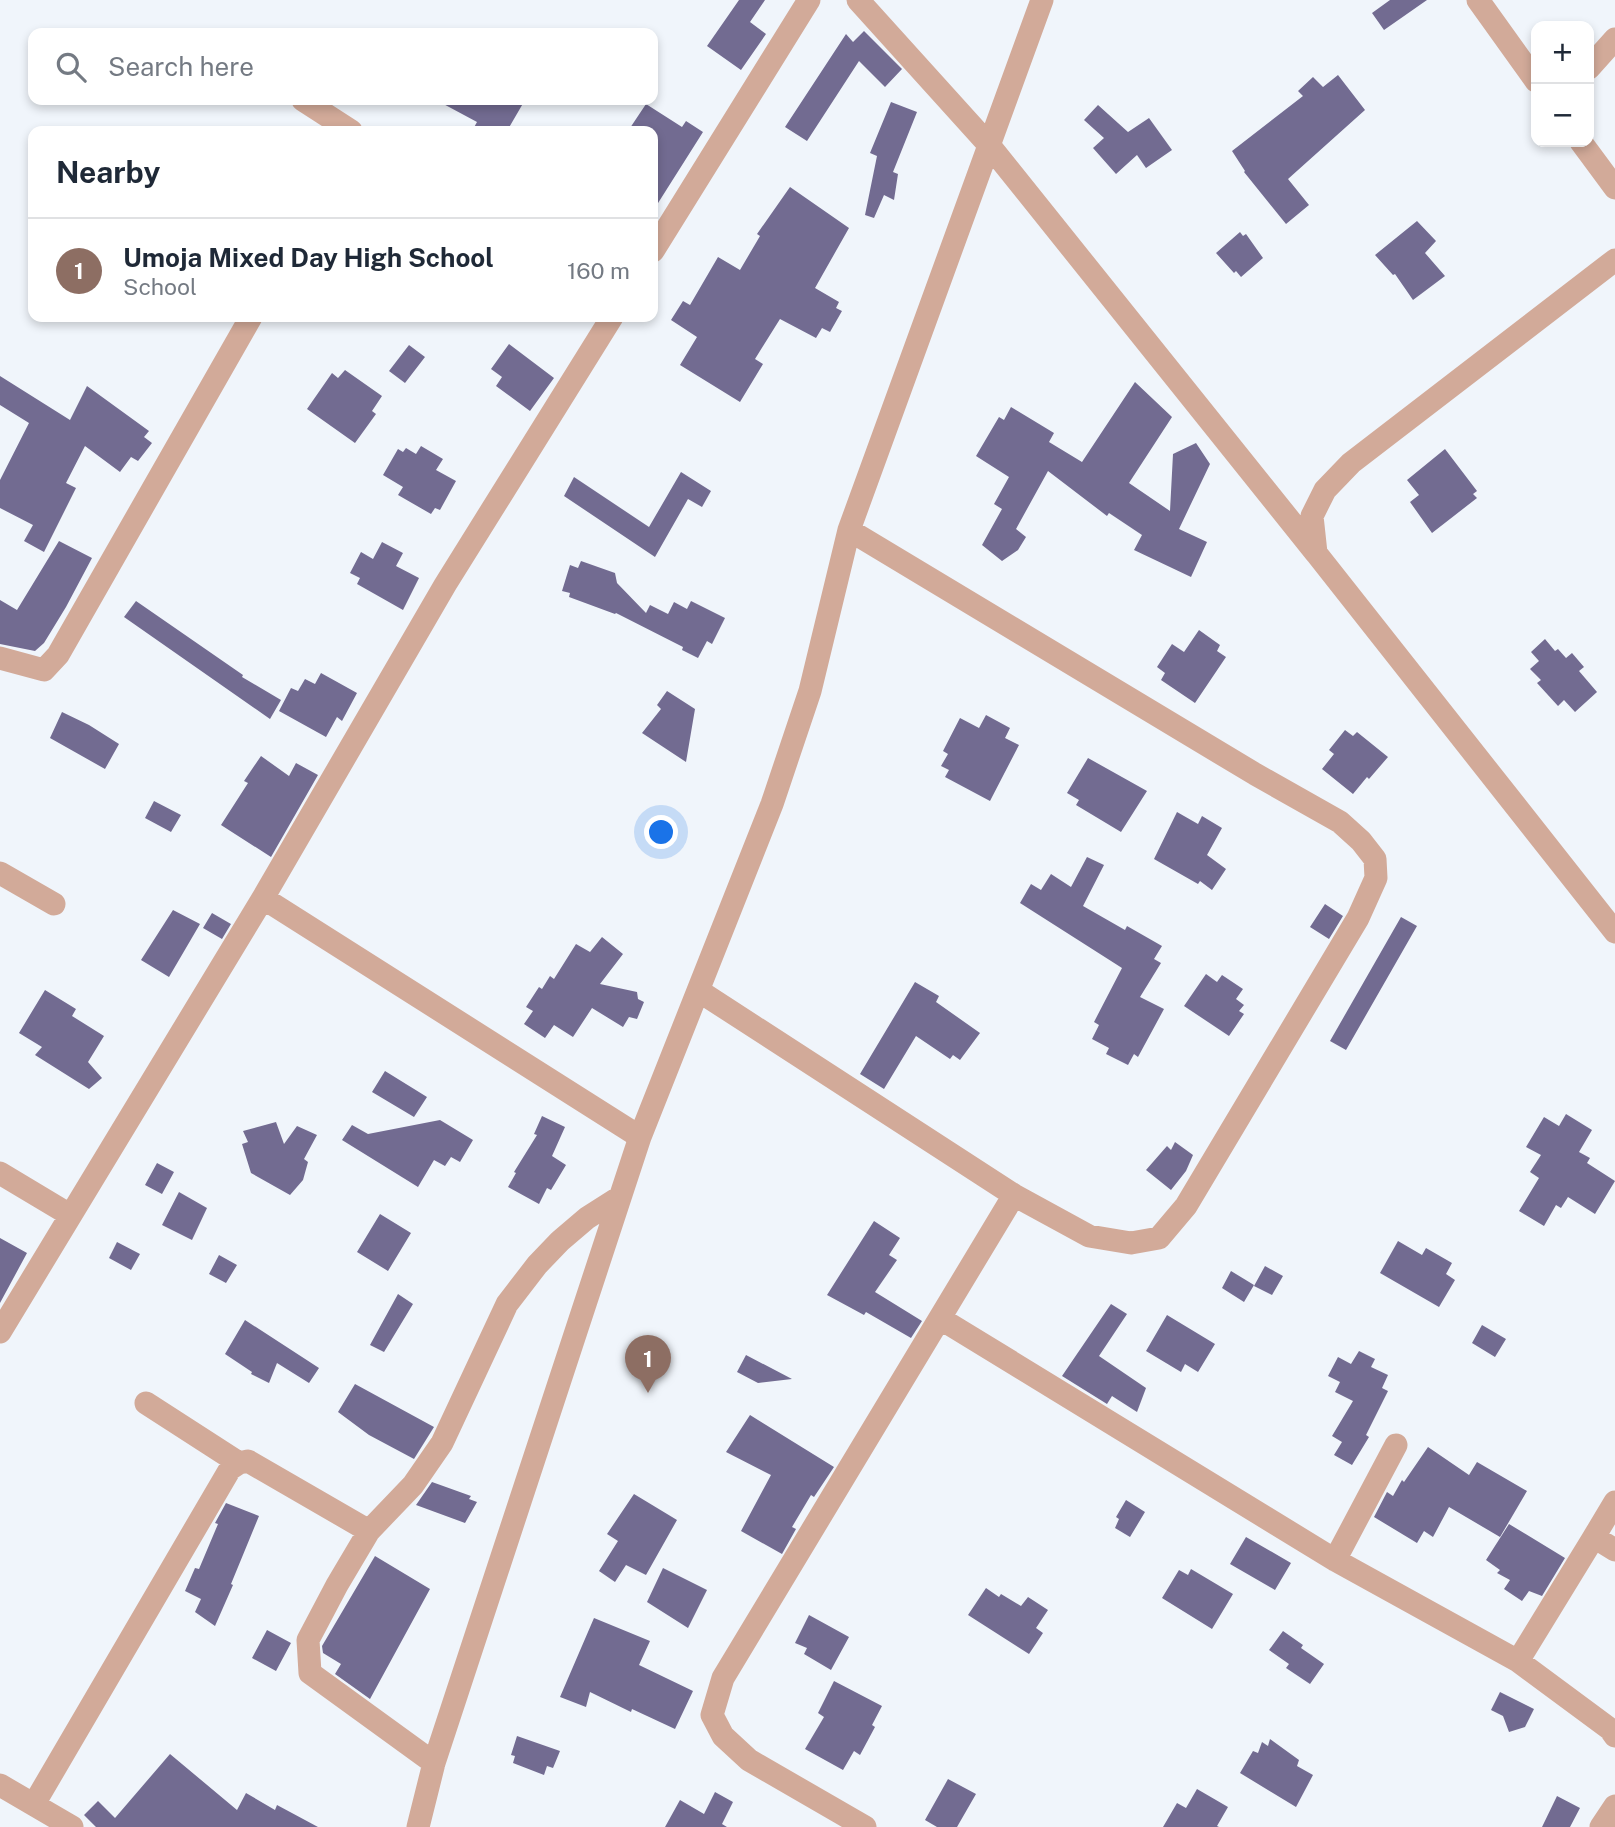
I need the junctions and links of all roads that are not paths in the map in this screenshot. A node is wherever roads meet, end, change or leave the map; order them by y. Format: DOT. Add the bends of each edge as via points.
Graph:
graph roads {
  1 [pos="809,0"];
  2 [pos="858,0"];
  3 [pos="1042,0"];
  4 [pos="1478,0"];
  5 [pos="1615,39"];
  6 [pos="1594,62"];
  7 [pos="1531,75"];
  8 [pos="311,105"];
  9 [pos="343,126"];
  10 [pos="989,145"];
  11 [pos="1585,147"];
  12 [pos="1615,188"];
  13 [pos="658,243"];
  14 [pos="1615,260"];
  15 [pos="248,322"];
  16 [pos="609,322"];
  17 [pos="849,530"];
  18 [pos="1316,553"];
  19 [pos="0,658"];
  20 [pos="0,873"];
  21 [pos="263,898"];
  22 [pos="54,904"];
  23 [pos="1615,932"];
  24 [pos="699,991"];
  25 [pos="640,1136"];
  26 [pos="0,1173"];
  27 [pos="1014,1195"];
  28 [pos="620,1197"];
  29 [pos="70,1215"];
  30 [pos="941,1319"];
  31 [pos="0,1332"];
  32 [pos="146,1403"];
  33 [pos="1396,1445"];
  34 [pos="239,1463"];
  35 [pos="1615,1502"];
  36 [pos="369,1531"];
  37 [pos="1594,1537"];
  38 [pos="1615,1550"];
  39 [pos="1335,1560"];
  40 [pos="1518,1661"];
  41 [pos="1615,1736"];
  42 [pos="434,1763"];
  43 [pos="0,1785"];
  44 [pos="34,1804"];
  45 [pos="1615,1805"];
  46 [pos="860,1826"];
  47 [pos="72,1827"];
  48 [pos="418,1827"];
  49 [pos="1601,1827"];
  1 -- 13 [label="street"];
  2 -- 10 [label="street"];
  3 -- 10 [label="street"];
  4 -- 7 [label="street"];
  5 -- 6 [label="street"];
  8 -- 9 [label="street"];
  10 -- 17 [label="street"];
  10 -- 18 [label="street"];
  11 -- 12 [label="street"];
  14 -- 18 [label="street" via="1351,463 1325,490 1312,516"];
  15 -- 19 [label="street" via="58,655 44,670"];
  16 -- 21 [label="street" via="445,585"];
  17 -- 24 [label="street" via="810,691 772,804"];
  17 -- 27 [label="street" via="1340,822 1375,859 1376,878 1358,918 1186,1206 1159,1238 1131,1243 1089,1236"];
  18 -- 23 [label="street"];
  20 -- 22 [label="street"];
  21 -- 25 [label="street"];
  21 -- 29 [label="street"];
  24 -- 25 [label="street"];
  24 -- 27 [label="street"];
  25 -- 28 [label="street"];
  26 -- 29 [label="street"];
  27 -- 30 [label="street"];
  28 -- 36 [label="street" via="560,1241 507,1304 442,1443 413,1485"];
  28 -- 42 [label="street"];
  29 -- 31 [label="street"];
  30 -- 39 [label="street"];
  30 -- 46 [label="street" via="723,1678 712,1715 723,1736 749,1760"];
  32 -- 34 [label="street"];
  33 -- 39 [label="street"];
  34 -- 36 [label="street" via="248,1461"];
  34 -- 44 [label="street" via="216,1490"];
  35 -- 37 [label="street"];
  36 -- 42 [label="street" via="308,1640 310,1673"];
  37 -- 38 [label="street"];
  37 -- 40 [label="street"];
  39 -- 40 [label="street"];
  40 -- 41 [label="street"];
  42 -- 48 [label="street"];
  43 -- 44 [label="street"];
  44 -- 47 [label="street"];
  45 -- 49 [label="street"];
}
